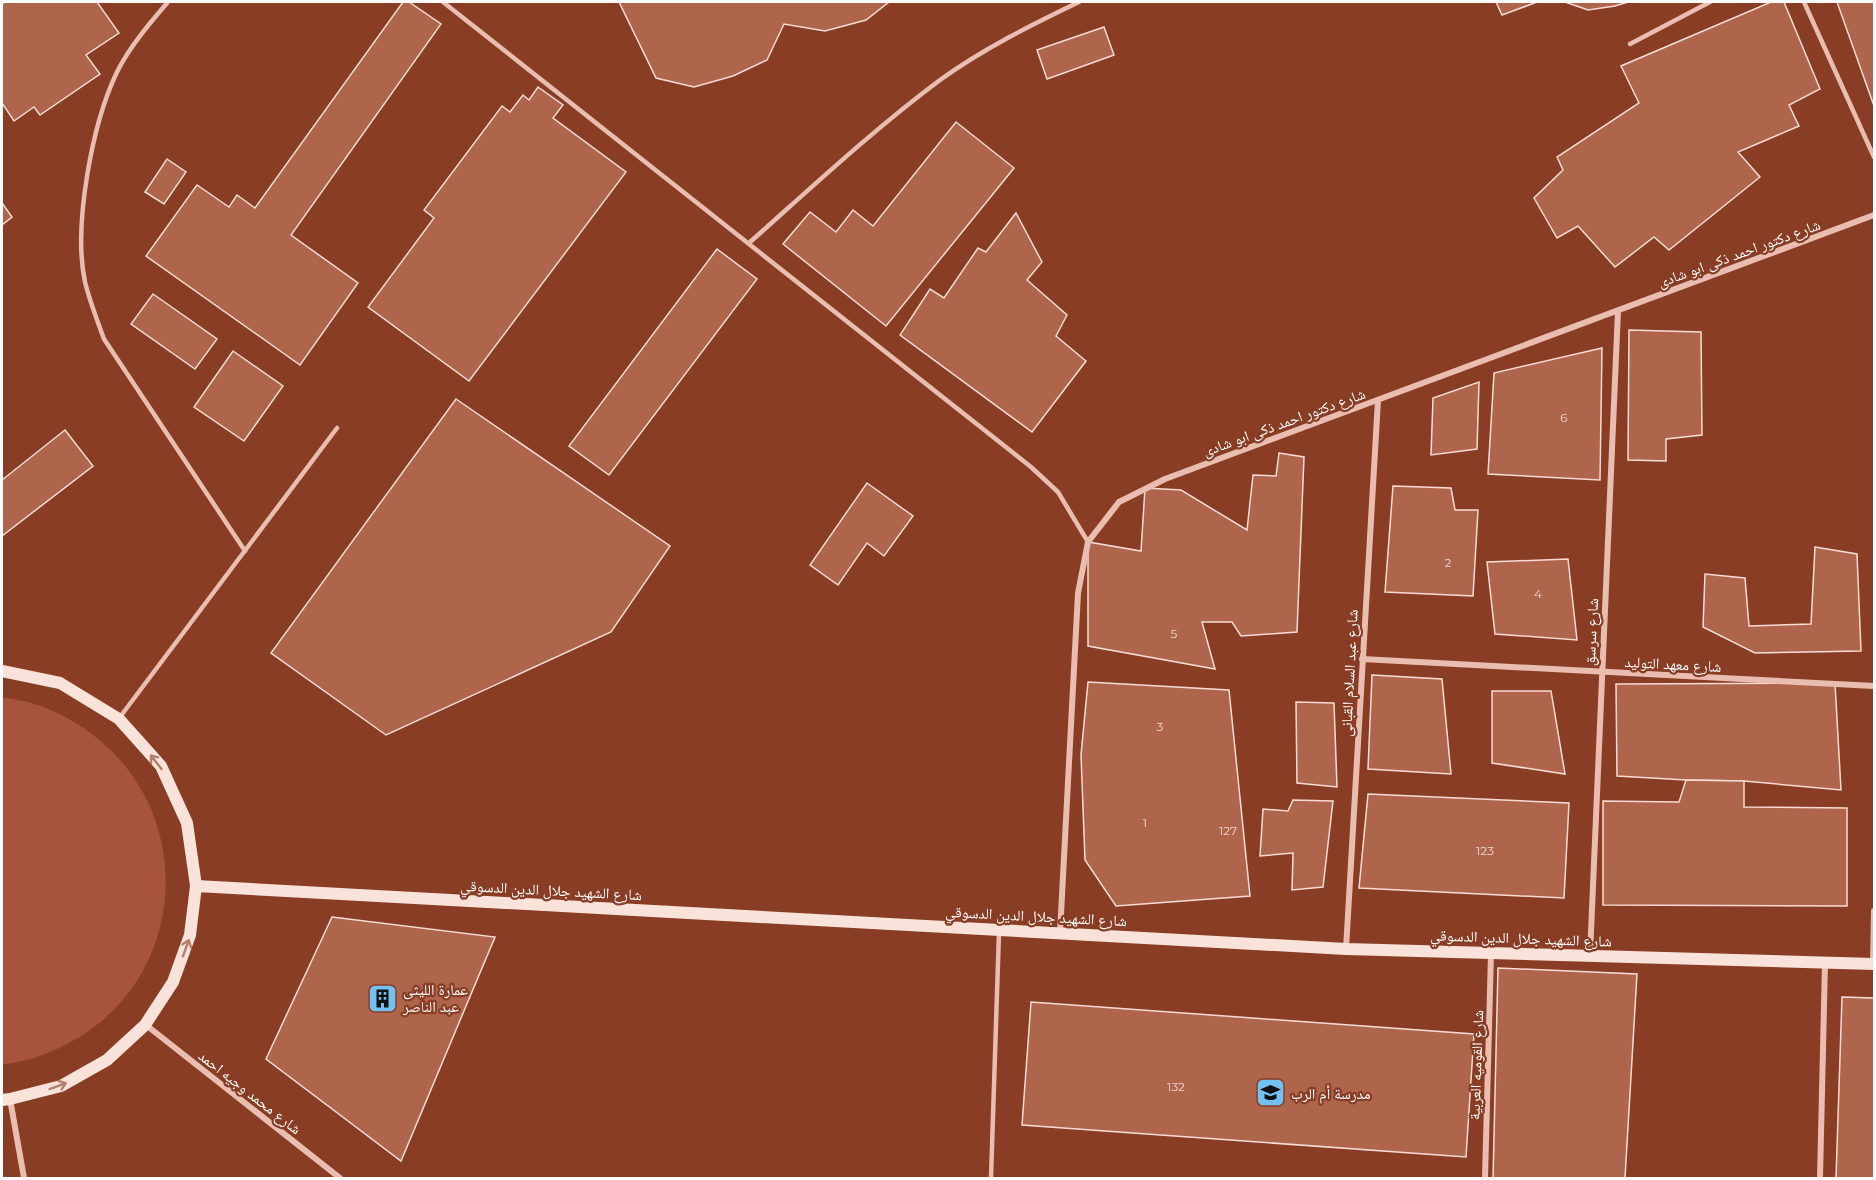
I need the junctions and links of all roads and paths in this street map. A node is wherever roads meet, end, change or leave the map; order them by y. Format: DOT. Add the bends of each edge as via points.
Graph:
graph roads {
  1 [pos="168,2"];
  2 [pos="443,2"];
  3 [pos="1079,2"];
  4 [pos="1710,2"];
  5 [pos="1804,2"];
  6 [pos="1630,44"];
  7 [pos="1875,158"];
  8 [pos="1875,215"];
  9 [pos="749,243"];
  10 [pos="1618,311"];
  11 [pos="1378,400"];
  12 [pos="337,428"];
  13 [pos="1088,543"];
  14 [pos="245,551"];
  15 [pos="1362,659"];
  16 [pos="2,671"];
  17 [pos="1602,672"];
  18 [pos="1875,686"];
  19 [pos="119,719"];
  20 [pos="196,886"];
  21 [pos="1875,911"];
  22 [pos="999,929"];
  23 [pos="1060,933"];
  24 [pos="1346,949"];
  25 [pos="1491,952"];
  26 [pos="1590,955"];
  27 [pos="1825,963"];
  28 [pos="1874,964"];
  29 [pos="145,1024"];
  30 [pos="6,1099"];
  31 [pos="24,1179"];
  32 [pos="340,1179"];
  33 [pos="991,1179"];
  34 [pos="1485,1179"];
  35 [pos="1820,1179"];
  1 -- 14 [label="lane" via="117,71 99,120 81,229 85,280 104,339"];
  2 -- 9 [label="lane"];
  3 -- 9 [label="lane" via="1018,32 942,79 886,122"];
  4 -- 6 [label="lane"];
  5 -- 7 [label="lane"];
  8 -- 10 [label="street, شارع دكتور احمد ذكى ابو شادى"];
  9 -- 13 [label="lane" via="1031,466 1058,492"];
  10 -- 11 [label="street, شارع دكتور احمد ذكى ابو شادى"];
  10 -- 17 [label="street, شارع سرسق"];
  11 -- 13 [label="street, شارع دكتور احمد ذكى ابو شادى" via="1165,478 1119,501"];
  11 -- 15 [label="street, شارع عبد السلام القبانى"];
  12 -- 14 [label="lane"];
  13 -- 23 [label="street, شارع دكتور احمد ذكى ابو شادى" via="1077,593"];
  14 -- 19 [label="lane"];
  15 -- 17 [label="street, شارع معهد التوليد"];
  15 -- 24 [label="street, شارع عبد السلام القبانى"];
  16 -- 19 [label="main road" via="60,684"];
  17 -- 18 [label="street, شارع معهد التوليد"];
  17 -- 26 [label="street, شارع سرسق"];
  20 -- 19 [label="main road, one-way" via="187,823 160,766"];
  20 -- 22 [label="main road, شارع الشهيد جلال الدين الدسوقي"];
  29 -- 20 [label="main road, one-way" via="173,982 190,935"];
  21 -- 28 [label="street"];
  22 -- 23 [label="main road, شارع الشهيد جلال الدين الدسوقي"];
  22 -- 33 [label="lane"];
  23 -- 24 [label="main road, شارع الشهيد جلال الدين الدسوقي"];
  24 -- 25 [label="main road, شارع الشهيد جلال الدين الدسوقي"];
  25 -- 26 [label="main road, شارع الشهيد جلال الدين الدسوقي"];
  25 -- 34 [label="street, شارع القوميه العربية"];
  26 -- 27 [label="main road, شارع الشهيد جلال الدين الدسوقي"];
  27 -- 28 [label="main road, شارع الشهيد جلال الدين الدسوقي"];
  27 -- 35 [label="street"];
  30 -- 29 [label="main road, one-way" via="61,1086 107,1060"];
  29 -- 32 [label="street, شارع محمد وجيه احمد"];
  30 -- 31 [label="street"];
}
